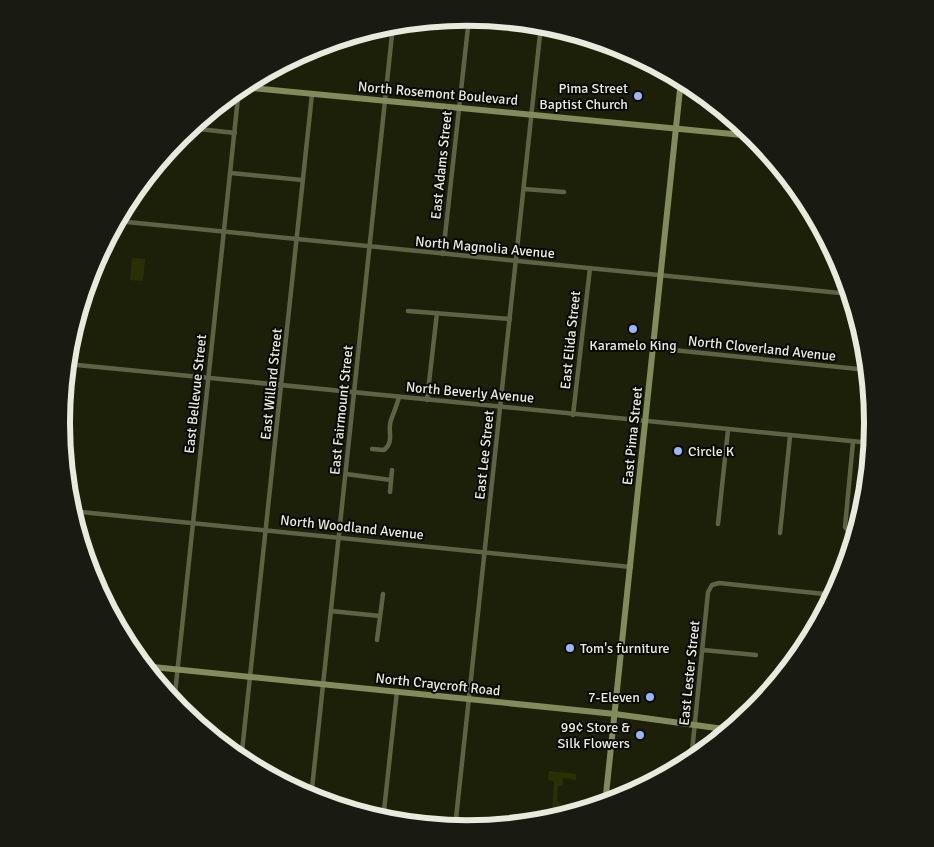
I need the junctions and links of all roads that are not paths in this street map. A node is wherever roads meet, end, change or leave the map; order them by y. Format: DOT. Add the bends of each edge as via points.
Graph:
graph roads {
  1 [pos="468,26"];
  2 [pos="540,33"];
  3 [pos="392,34"];
  4 [pos="253,88"];
  5 [pos="680,88"];
  6 [pos="312,94"];
  7 [pos="239,98"];
  8 [pos="385,100"];
  9 [pos="459,107"];
  10 [pos="531,114"];
  11 [pos="676,128"];
  12 [pos="201,129"];
  13 [pos="235,133"];
  14 [pos="739,134"];
  15 [pos="231,173"];
  16 [pos="302,180"];
  17 [pos="524,189"];
  18 [pos="564,192"];
  19 [pos="125,222"];
  20 [pos="224,233"];
  21 [pos="297,239"];
  22 [pos="371,247"];
  23 [pos="444,254"];
  24 [pos="516,261"];
  25 [pos="590,268"];
  26 [pos="661,274"];
  27 [pos="842,293"];
  28 [pos="408,311"];
  29 [pos="437,313"];
  30 [pos="510,319"];
  31 [pos="653,348"];
  32 [pos="74,365"];
  33 [pos="861,369"];
  34 [pos="208,378"];
  35 [pos="282,386"];
  36 [pos="354,392"];
  37 [pos="399,397"];
  38 [pos="427,400"];
  39 [pos="501,406"];
  40 [pos="573,415"];
  41 [pos="646,422"];
  42 [pos="728,430"];
  43 [pos="790,436"];
  44 [pos="853,442"];
  45 [pos="863,443"];
  46 [pos="372,449"];
  47 [pos="392,470"];
  48 [pos="346,474"];
  49 [pos="391,480"];
  50 [pos="390,492"];
  51 [pos="80,512"];
  52 [pos="193,523"];
  53 [pos="718,524"];
  54 [pos="266,530"];
  55 [pos="849,532"];
  56 [pos="780,533"];
  57 [pos="339,538"];
  58 [pos="484,551"];
  59 [pos="631,567"];
  60 [pos="383,594"];
  61 [pos="824,594"];
  62 [pos="824,598"];
  63 [pos="331,611"];
  64 [pos="380,616"];
  65 [pos="377,640"];
  66 [pos="703,650"];
  67 [pos="756,655"];
  68 [pos="154,667"];
  69 [pos="177,669"];
  70 [pos="250,676"];
  71 [pos="323,684"];
  72 [pos="175,692"];
  73 [pos="397,692"];
  74 [pos="468,701"];
  75 [pos="615,714"];
  76 [pos="694,726"];
  77 [pos="721,729"];
  78 [pos="242,751"];
  79 [pos="692,751"];
  80 [pos="312,790"];
  81 [pos="606,794"];
  82 [pos="610,795"];
  83 [pos="384,812"];
  84 [pos="456,821"];
  1 -- 9 [label="street, East Adams Street"];
  2 -- 10 [label="street, East Lee Street"];
  3 -- 8 [label="street, East Fairmount Street"];
  4 -- 6 [label="street, North Rosemont Boulevard"];
  5 -- 11 [label="street, East Pima Street"];
  6 -- 8 [label="street, North Rosemont Boulevard"];
  6 -- 16 [label="street, East Willard Street"];
  7 -- 13 [label="street, East Bellevue Street"];
  8 -- 9 [label="street, North Rosemont Boulevard"];
  8 -- 22 [label="street, East Fairmount Street"];
  9 -- 10 [label="street, North Rosemont Boulevard"];
  9 -- 23 [label="street, East Adams Street"];
  10 -- 11 [label="street, North Rosemont Boulevard"];
  10 -- 17 [label="street, East Lee Street"];
  11 -- 14 [label="street, North Rosemont Boulevard"];
  11 -- 26 [label="street, East Pima Street"];
  12 -- 13 [label="street"];
  13 -- 15 [label="street, East Bellevue Street"];
  15 -- 16 [label="street"];
  15 -- 20 [label="street, East Bellevue Street"];
  16 -- 21 [label="street, East Willard Street"];
  17 -- 18 [label="street"];
  17 -- 24 [label="street, East Lee Street"];
  19 -- 20 [label="street, North Magnolia Avenue"];
  20 -- 21 [label="street, North Magnolia Avenue"];
  20 -- 34 [label="street, East Bellevue Street"];
  21 -- 22 [label="street, North Magnolia Avenue"];
  21 -- 35 [label="street, East Willard Street"];
  22 -- 23 [label="street, North Magnolia Avenue"];
  22 -- 36 [label="street, East Fairmount Street"];
  23 -- 24 [label="street, North Magnolia Avenue"];
  24 -- 25 [label="street, North Magnolia Avenue"];
  24 -- 30 [label="street, East Lee Street"];
  25 -- 26 [label="street, North Magnolia Avenue"];
  25 -- 40 [label="street, East Elida Street"];
  26 -- 27 [label="street, North Magnolia Avenue"];
  26 -- 31 [label="street, East Pima Street"];
  28 -- 29 [label="street"];
  29 -- 30 [label="street"];
  29 -- 38 [label="street"];
  30 -- 39 [label="street, East Lee Street"];
  31 -- 33 [label="street, North Cloverland Avenue"];
  31 -- 41 [label="street, East Pima Street"];
  32 -- 34 [label="street, North Beverly Avenue"];
  34 -- 35 [label="street, North Beverly Avenue"];
  34 -- 52 [label="street, East Bellevue Street"];
  35 -- 36 [label="street, North Beverly Avenue"];
  35 -- 54 [label="street, East Willard Street"];
  36 -- 37 [label="street, North Beverly Avenue"];
  36 -- 48 [label="street, East Fairmount Street"];
  37 -- 38 [label="street, North Beverly Avenue"];
  37 -- 46 [label="street" via="390,422 388,446 384,450"];
  38 -- 39 [label="street, North Beverly Avenue"];
  39 -- 40 [label="street, North Beverly Avenue"];
  39 -- 58 [label="street, East Lee Street"];
  40 -- 41 [label="street, North Beverly Avenue"];
  41 -- 42 [label="street, North Beverly Avenue"];
  41 -- 59 [label="street, East Pima Street"];
  42 -- 43 [label="street, North Beverly Avenue"];
  42 -- 53 [label="street"];
  43 -- 44 [label="street, North Beverly Avenue"];
  43 -- 56 [label="street"];
  44 -- 45 [label="street, North Beverly Avenue"];
  44 -- 55 [label="street" via="845,526"];
  47 -- 49 [label="street"];
  48 -- 49 [label="street"];
  48 -- 57 [label="street, East Fairmount Street"];
  49 -- 50 [label="street"];
  51 -- 52 [label="street, North Woodland Avenue"];
  52 -- 54 [label="street, North Woodland Avenue"];
  52 -- 69 [label="street, East Bellevue Street"];
  54 -- 57 [label="street, North Woodland Avenue"];
  54 -- 70 [label="street, East Willard Street"];
  57 -- 58 [label="street, North Woodland Avenue"];
  57 -- 63 [label="street, East Fairmount Street"];
  58 -- 59 [label="street, North Woodland Avenue"];
  58 -- 74 [label="street, East Lee Street"];
  59 -- 75 [label="street, East Pima Street"];
  60 -- 64 [label="street"];
  61 -- 62 [label="street"];
  61 -- 66 [label="street, East Lester Street" via="711,584"];
  63 -- 64 [label="street"];
  63 -- 71 [label="street, East Fairmount Street"];
  64 -- 65 [label="street"];
  66 -- 67 [label="street"];
  66 -- 76 [label="street, East Lester Street"];
  68 -- 69 [label="street, North Craycroft Road"];
  69 -- 70 [label="street, North Craycroft Road"];
  69 -- 72 [label="street, East Bellevue Street"];
  70 -- 71 [label="street, North Craycroft Road"];
  70 -- 78 [label="street, East Willard Street"];
  71 -- 73 [label="street, North Craycroft Road"];
  71 -- 80 [label="street, East Fairmount Street"];
  73 -- 74 [label="street, North Craycroft Road"];
  73 -- 83 [label="street"];
  74 -- 75 [label="street, North Craycroft Road"];
  74 -- 84 [label="street, East Lee Street"];
  75 -- 76 [label="street, North Craycroft Road"];
  75 -- 81 [label="street, East Pima Street"];
  76 -- 77 [label="street, North Craycroft Road"];
  76 -- 79 [label="street, East Lester Street"];
  81 -- 82 [label="street"];
}
